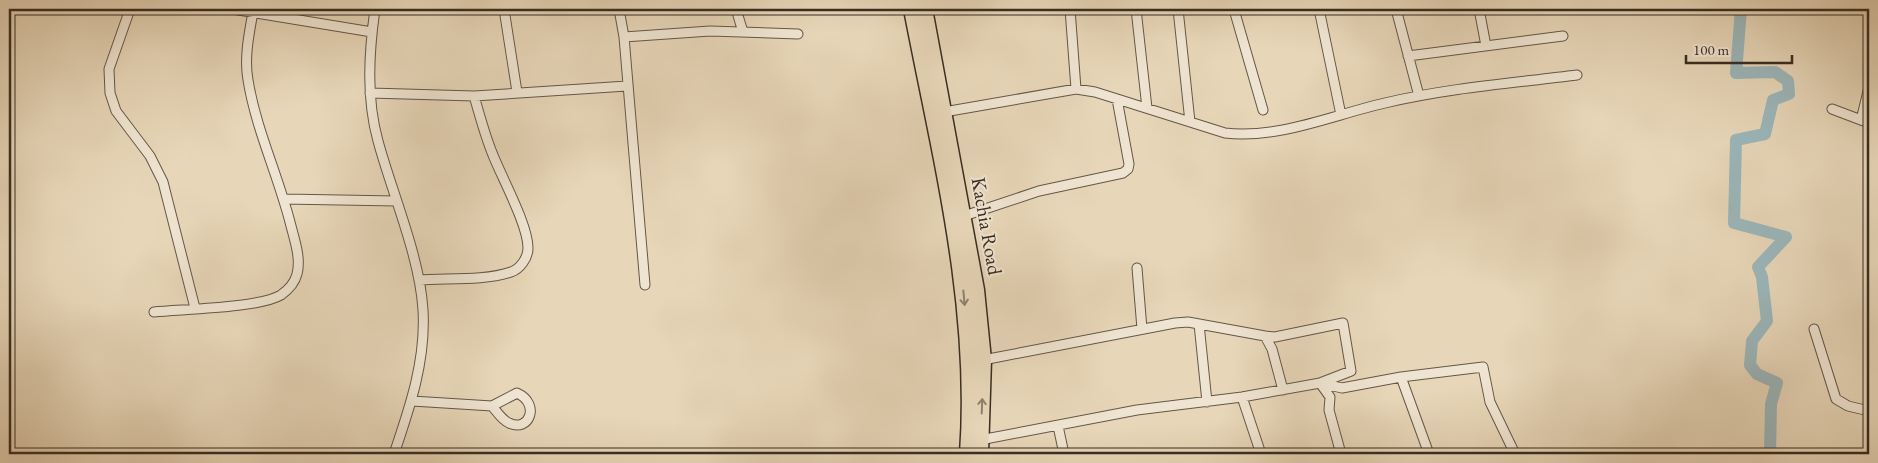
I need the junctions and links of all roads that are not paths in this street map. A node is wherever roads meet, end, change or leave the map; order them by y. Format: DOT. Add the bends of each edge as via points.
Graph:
graph roads {
  1 [pos="130,9"];
  2 [pos="232,9"];
  3 [pos="375,9"];
  4 [pos="504,9"];
  5 [pos="619,9"];
  6 [pos="736,9"];
  7 [pos="912,9"];
  8 [pos="924,9"];
  9 [pos="1070,9"];
  10 [pos="1136,9"];
  11 [pos="1178,9"];
  12 [pos="1232,9"];
  13 [pos="1319,9"];
  14 [pos="1396,9"];
  15 [pos="1479,9"];
  16 [pos="253,12"];
  17 [pos="372,32"];
  18 [pos="743,32"];
  19 [pos="798,34"];
  20 [pos="1562,36"];
  21 [pos="624,38"];
  22 [pos="1486,46"];
  23 [pos="1408,56"];
  24 [pos="1577,75"];
  25 [pos="627,86"];
  26 [pos="1869,87"];
  27 [pos="1076,89"];
  28 [pos="517,92"];
  29 [pos="370,93"];
  30 [pos="474,96"];
  31 [pos="1419,96"];
  32 [pos="1116,99"];
  33 [pos="1147,108"];
  34 [pos="1263,110"];
  35 [pos="1832,110"];
  36 [pos="944,112"];
  37 [pos="1341,115"];
  38 [pos="1190,122"];
  39 [pos="1865,122"];
  40 [pos="284,199"];
  41 [pos="396,201"];
  42 [pos="964,216"];
  43 [pos="1138,268"];
  44 [pos="419,280"];
  45 [pos="645,285"];
  46 [pos="195,308"];
  47 [pos="154,312"];
  48 [pos="1199,324"];
  49 [pos="1142,329"];
  50 [pos="1814,329"];
  51 [pos="1265,336"];
  52 [pos="983,360"];
  53 [pos="1402,377"];
  54 [pos="1320,383"];
  55 [pos="1283,390"];
  56 [pos="1242,397"];
  57 [pos="412,401"];
  58 [pos="1207,402"];
  59 [pos="492,406"];
  60 [pos="1869,411"];
  61 [pos="1058,426"];
  62 [pos="980,447"];
  63 [pos="394,454"];
  64 [pos="968,454"];
  65 [pos="1064,454"];
  66 [pos="1261,454"];
  67 [pos="1341,454"];
  68 [pos="1429,454"];
  69 [pos="1515,454"];
  1 -- 46 [label="street" via="109,68 110,94 116,111 150,156 163,182"];
  2 -- 16 [label="street"];
  3 -- 17 [label="street"];
  4 -- 28 [label="street"];
  5 -- 21 [label="street"];
  6 -- 18 [label="street"];
  7 -- 64 [label="highway, Kachia Road, one-way" via="963,281 968,346"];
  8 -- 36 [label="highway, Kachia Road"];
  9 -- 27 [label="street"];
  10 -- 33 [label="street"];
  11 -- 38 [label="street"];
  12 -- 34 [label="street"];
  13 -- 37 [label="street"];
  14 -- 23 [label="street"];
  15 -- 22 [label="street"];
  16 -- 17 [label="street"];
  16 -- 40 [label="street" via="248,41 248,79"];
  17 -- 29 [label="street"];
  18 -- 19 [label="street"];
  18 -- 21 [label="street" via="710,31"];
  20 -- 22 [label="street"];
  21 -- 25 [label="street"];
  22 -- 23 [label="street"];
  23 -- 31 [label="street"];
  24 -- 31 [label="street"];
  25 -- 28 [label="street"];
  25 -- 45 [label="street"];
  26 -- 39 [label="street"];
  27 -- 32 [label="street"];
  27 -- 36 [label="street"];
  28 -- 30 [label="street"];
  29 -- 30 [label="street"];
  29 -- 41 [label="street" via="378,140"];
  30 -- 44 [label="street" via="492,152 523,226 527,255 512,272"];
  31 -- 37 [label="street"];
  32 -- 33 [label="street"];
  32 -- 42 [label="street" via="1129,164 1123,173 1039,191"];
  33 -- 38 [label="street"];
  35 -- 39 [label="street"];
  36 -- 42 [label="highway, Kachia Road"];
  37 -- 38 [label="street" via="1275,133 1243,135"];
  40 -- 41 [label="street"];
  40 -- 46 [label="street" via="298,252 298,274 292,285 263,303"];
  41 -- 44 [label="street"];
  42 -- 52 [label="highway, Kachia Road"];
  43 -- 49 [label="street"];
  44 -- 57 [label="street" via="423,344"];
  46 -- 47 [label="street"];
  48 -- 49 [label="street" via="1176,323"];
  48 -- 51 [label="street"];
  48 -- 58 [label="street"];
  49 -- 52 [label="street"];
  50 -- 60 [label="street" via="1836,399"];
  51 -- 54 [label="street" via="1275,337 1343,323 1351,371"];
  51 -- 55 [label="street" via="1272,349"];
  62 -- 52 [label="highway, Kachia Road, one-way"];
  53 -- 54 [label="street" via="1342,388"];
  53 -- 68 [label="street"];
  53 -- 69 [label="street" via="1483,366 1490,402"];
  54 -- 55 [label="street"];
  54 -- 67 [label="street" via="1330,397 1329,410"];
  55 -- 56 [label="street"];
  56 -- 58 [label="street"];
  56 -- 66 [label="street"];
  57 -- 59 [label="street"];
  57 -- 63 [label="street"];
  58 -- 61 [label="street" via="1137,410"];
  61 -- 62 [label="street"];
  61 -- 65 [label="street"];
}
